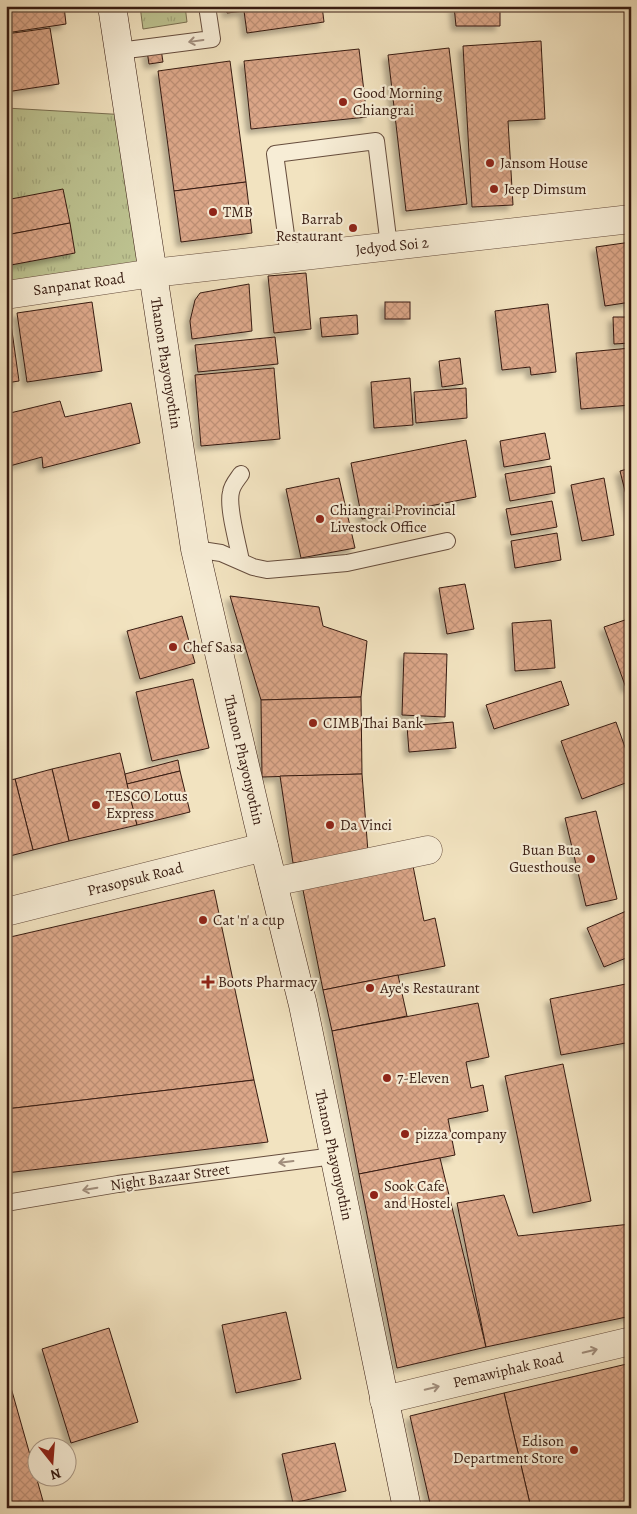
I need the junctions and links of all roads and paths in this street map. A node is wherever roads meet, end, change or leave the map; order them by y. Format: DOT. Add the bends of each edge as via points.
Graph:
graph roads {
  1 [pos="112,6"];
  2 [pos="207,6"];
  3 [pos="119,51"];
  4 [pos="631,218"];
  5 [pos="389,246"];
  6 [pos="289,257"];
  7 [pos="152,273"];
  8 [pos="6,295"];
  9 [pos="241,474"];
  10 [pos="447,541"];
  11 [pos="194,549"];
  12 [pos="241,561"];
  13 [pos="264,847"];
  14 [pos="428,850"];
  15 [pos="273,882"];
  16 [pos="6,912"];
  17 [pos="334,1156"];
  18 [pos="6,1204"];
  19 [pos="631,1341"];
  20 [pos="384,1400"];
  21 [pos="407,1508"];
  1 -- 3 [label="main road, Thanon Phayonyothin"];
  2 -- 3 [label="lane, one-way" via="212,38"];
  3 -- 7 [label="main road, Thanon Phayonyothin"];
  4 -- 5 [label="main road, Jedyod Soi 2"];
  5 -- 6 [label="main road, Jedyod Soi 2"];
  5 -- 6 [label="lane" via="376,141 275,154"];
  6 -- 7 [label="main road, Jedyod Soi 2"];
  7 -- 8 [label="main road, Sanpanat Road"];
  7 -- 11 [label="main road, Thanon Phayonyothin"];
  9 -- 12 [label="lane" via="230,494"];
  10 -- 12 [label="lane" via="347,563 267,570"];
  11 -- 12 [label="lane" via="221,553"];
  11 -- 13 [label="main road, Thanon Phayonyothin"];
  13 -- 15 [label="main road, Thanon Phayonyothin"];
  13 -- 16 [label="main road, Prasopsuk Road"];
  14 -- 15 [label="main road"];
  15 -- 17 [label="main road, Thanon Phayonyothin" via="303,1005"];
  17 -- 18 [label="lane, Night Bazaar Street, one-way" via="118,1184"];
  17 -- 20 [label="main road, Thanon Phayonyothin"];
  20 -- 19 [label="main road, Pemawiphak Road, one-way"];
  20 -- 21 [label="main road, Thanon Phayonyothin"];
}
